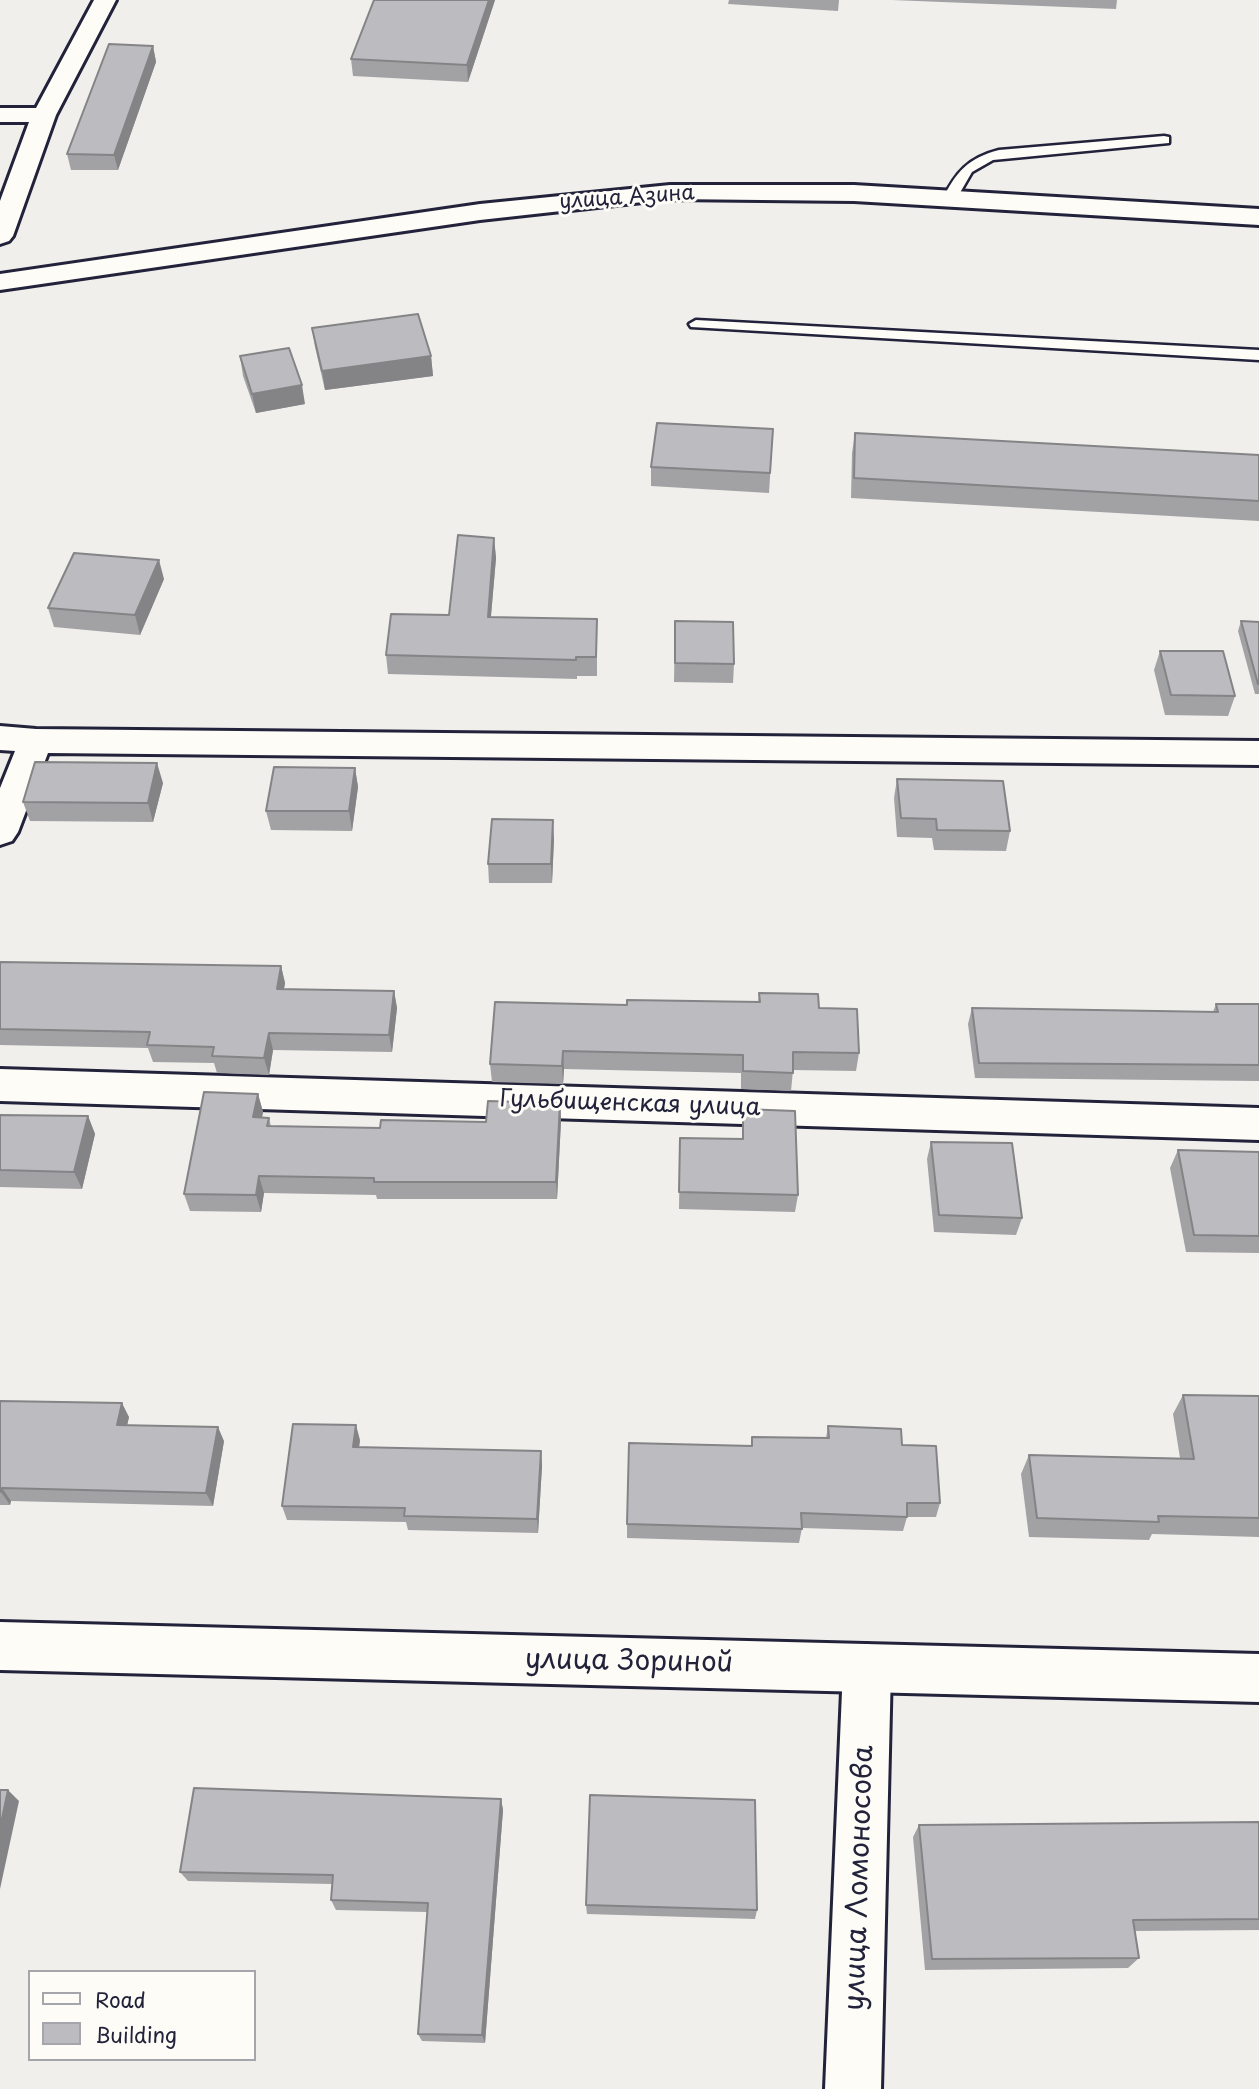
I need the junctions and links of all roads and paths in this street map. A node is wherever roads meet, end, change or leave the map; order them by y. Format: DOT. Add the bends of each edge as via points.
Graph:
graph roads {
  1 [pos="105,0"];
  2 [pos="0,115"];
  3 [pos="44,115"];
  4 [pos="1164,140"];
  5 [pos="949,200"];
  6 [pos="1259,218"];
  7 [pos="0,236"];
  8 [pos="0,282"];
  9 [pos="695,324"];
  10 [pos="1259,355"];
  11 [pos="0,738"];
  12 [pos="36,741"];
  13 [pos="1259,753"];
  14 [pos="0,832"];
  15 [pos="0,1085"];
  16 [pos="1259,1124"];
  17 [pos="0,1646"];
  18 [pos="867,1668"];
  19 [pos="1259,1678"];
  20 [pos="853,2089"];
  1 -- 3 [label="street"];
  2 -- 3 [label="street"];
  3 -- 7 [label="street"];
  4 -- 5 [label="lane" via="984,158 965,169"];
  5 -- 6 [label="street, улица Азина"];
  5 -- 8 [label="street, улица Азина" via="743,191 603,197"];
  9 -- 10 [label="lane"];
  11 -- 12 [label="street"];
  12 -- 13 [label="street"];
  12 -- 14 [label="street"];
  15 -- 16 [label="street, Гульбищенская улица"];
  17 -- 18 [label="street, улица Зориной"];
  18 -- 19 [label="street, улица Зориной"];
  18 -- 20 [label="street, улица Ломоносова"];
}
